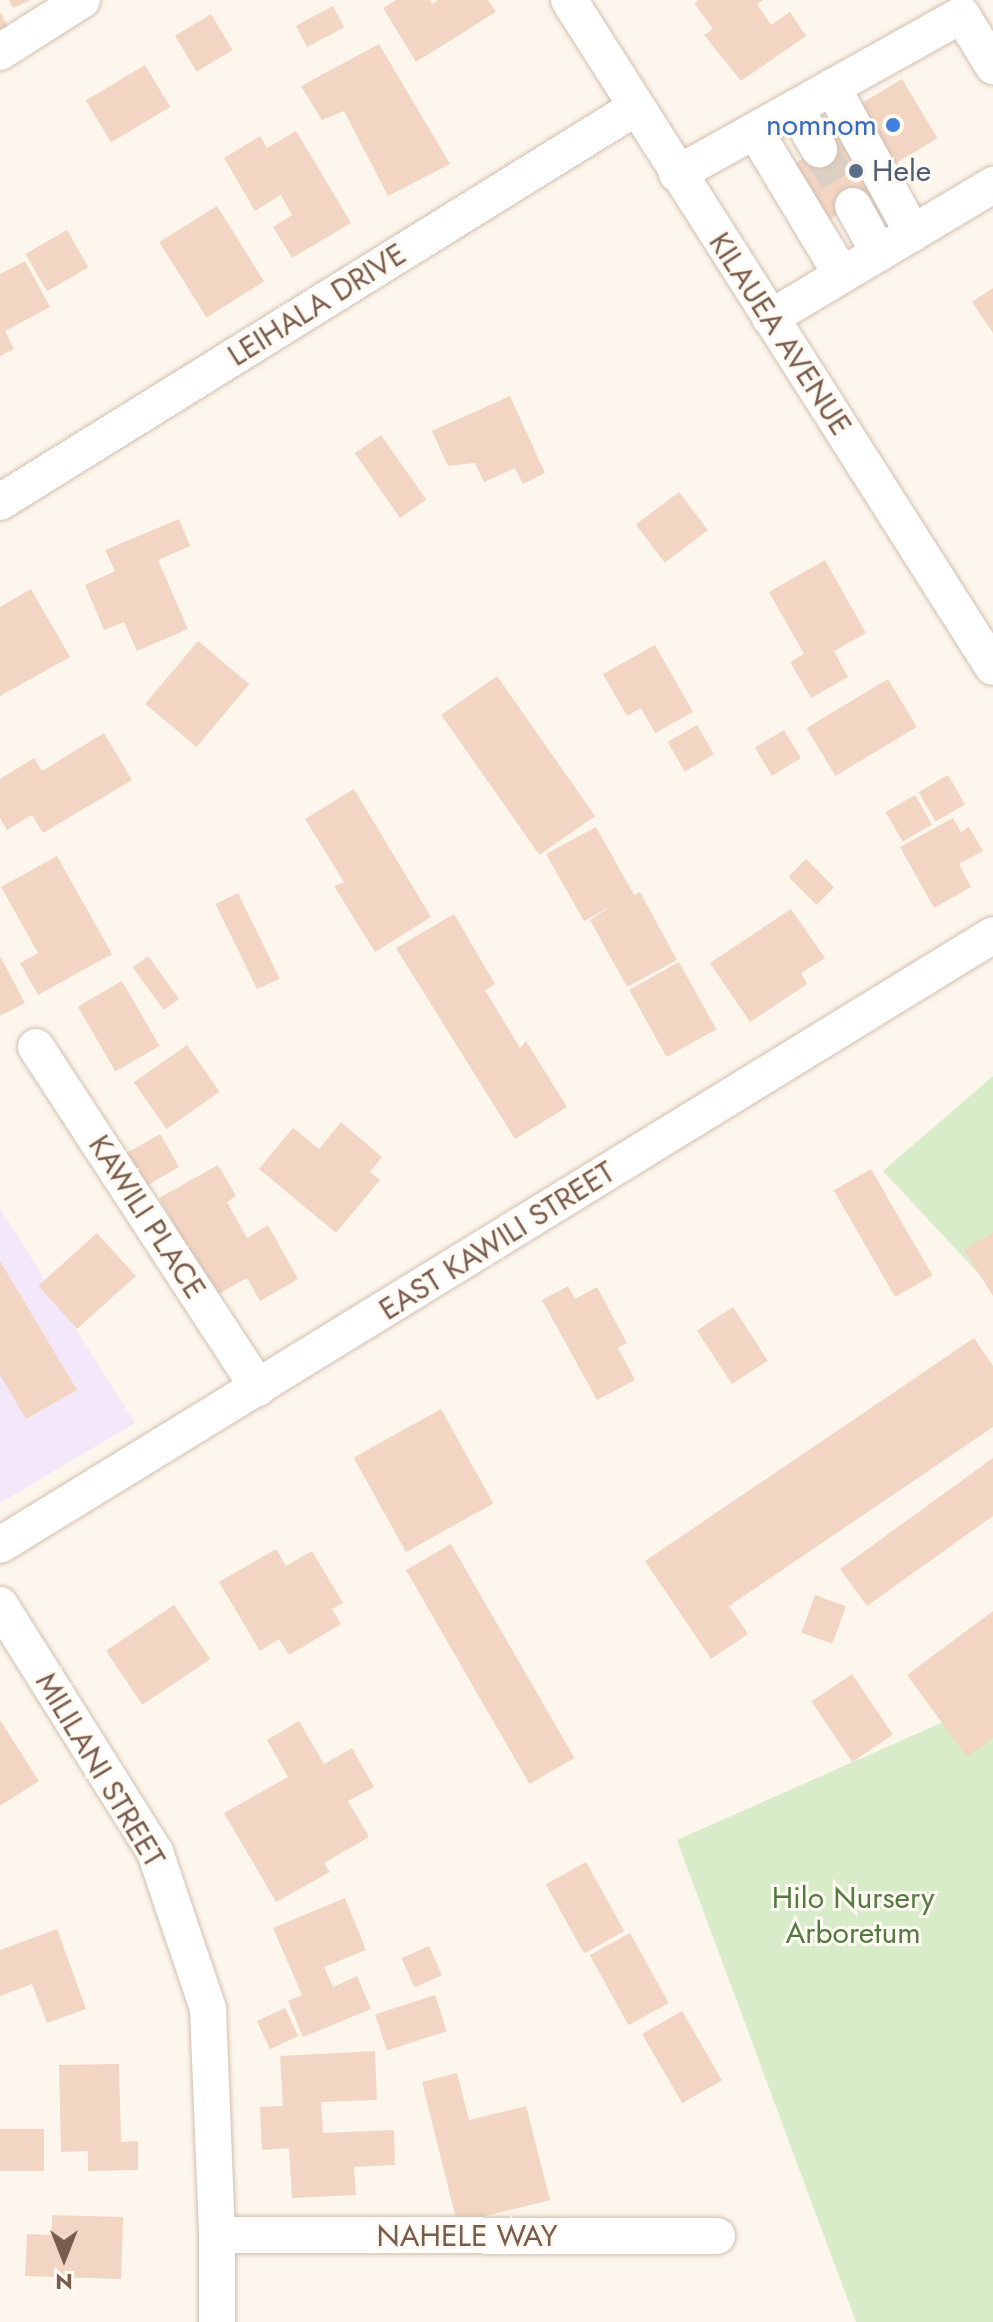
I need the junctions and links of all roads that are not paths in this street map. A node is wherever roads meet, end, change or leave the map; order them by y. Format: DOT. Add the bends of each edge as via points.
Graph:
graph roads {
  1 [pos="82,0"];
  2 [pos="569,0"];
  3 [pos="0,52"];
  4 [pos="993,66"];
  5 [pos="832,87"];
  6 [pos="635,108"];
  7 [pos="795,108"];
  8 [pos="755,131"];
  9 [pos="819,149"];
  10 [pos="677,174"];
  11 [pos="993,185"];
  12 [pos="853,206"];
  13 [pos="913,233"];
  14 [pos="879,253"];
  15 [pos="842,275"];
  16 [pos="770,318"];
  17 [pos="0,502"];
  18 [pos="993,667"];
  19 [pos="993,935"];
  20 [pos="36,1047"];
  21 [pos="258,1388"];
  22 [pos="0,1545"];
  23 [pos="0,1605"];
  24 [pos="217,2235"];
  25 [pos="717,2236"];
  26 [pos="217,2322"];
  1 -- 3 [label="street"];
  2 -- 6 [label="street, KILAUEA AVENUE"];
  4 -- 5 [label="street" via="962,15"];
  5 -- 7 [label="street"];
  5 -- 13 [label="street"];
  6 -- 10 [label="street, KILAUEA AVENUE"];
  6 -- 17 [label="street, LEIHALA DRIVE"];
  7 -- 8 [label="street"];
  7 -- 9 [label="street"];
  8 -- 10 [label="street"];
  8 -- 15 [label="street"];
  10 -- 16 [label="street, KILAUEA AVENUE"];
  11 -- 13 [label="street"];
  12 -- 14 [label="street"];
  13 -- 14 [label="street"];
  14 -- 15 [label="street"];
  15 -- 16 [label="street"];
  16 -- 18 [label="street, KILAUEA AVENUE"];
  19 -- 21 [label="street, EAST KAWILI STREET"];
  20 -- 21 [label="street, KAWILI PLACE"];
  21 -- 22 [label="street, EAST KAWILI STREET"];
  23 -- 24 [label="street, MILILANI STREET" via="155,1852 208,2009"];
  24 -- 25 [label="street, NAHELE WAY"];
  24 -- 26 [label="street, MILILANI STREET"];
}
